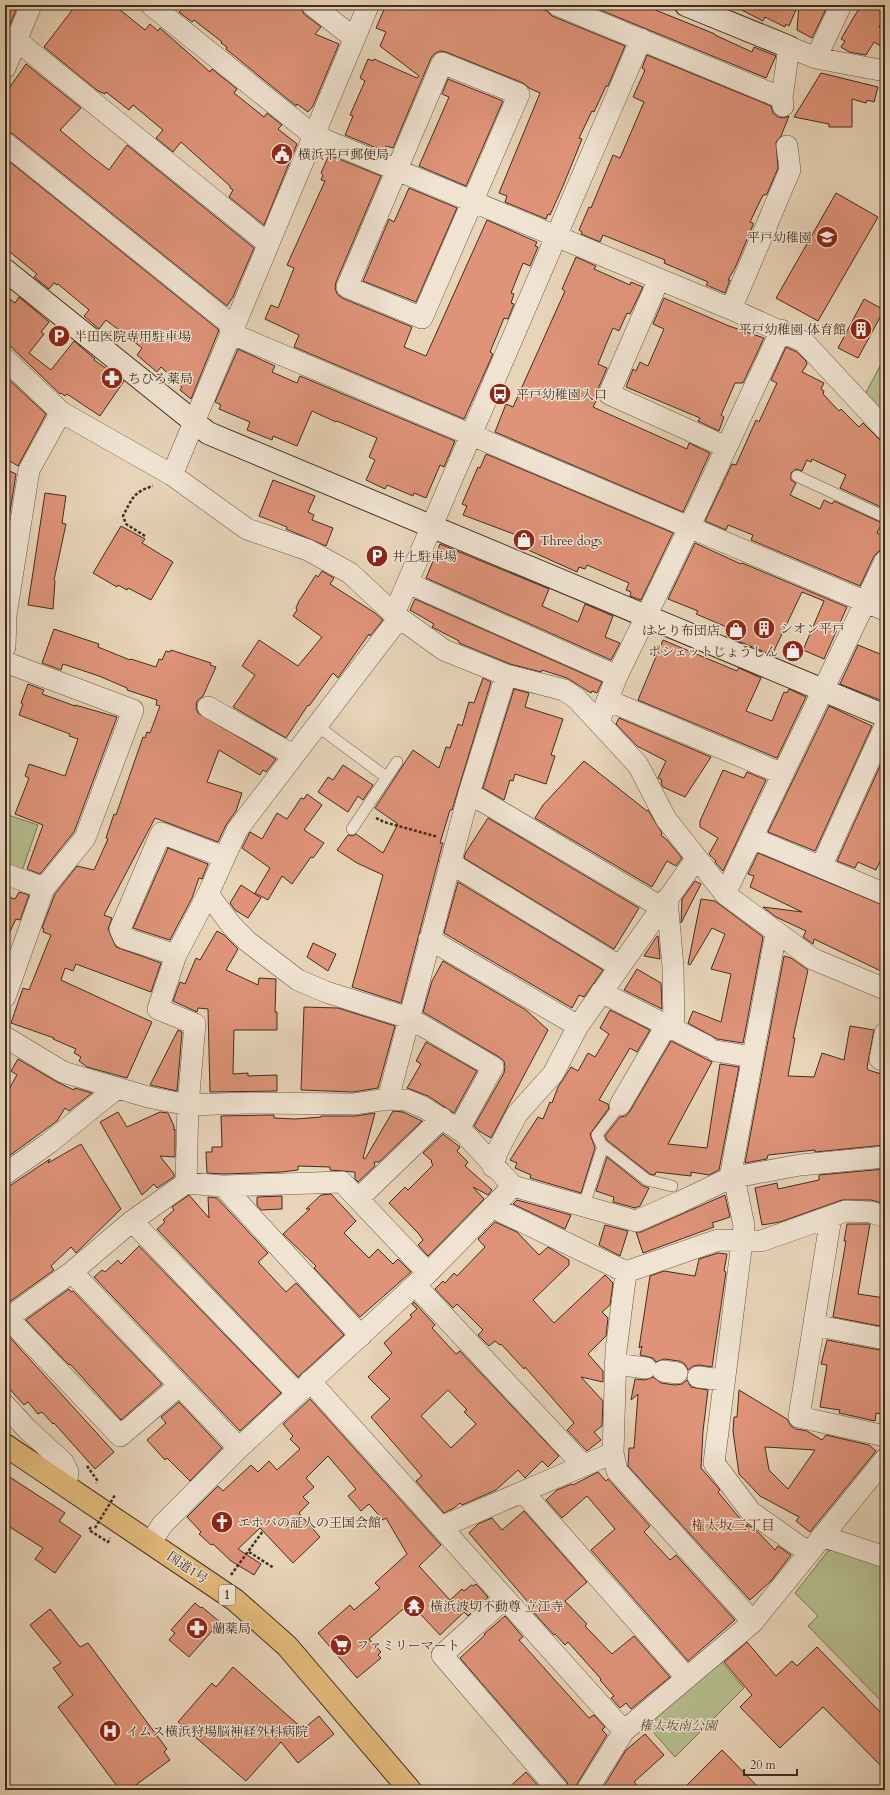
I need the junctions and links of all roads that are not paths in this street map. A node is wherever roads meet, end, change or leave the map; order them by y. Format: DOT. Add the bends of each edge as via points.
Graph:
graph roads {
  1 [pos="31,5"];
  2 [pos="151,5"];
  3 [pos="312,5"];
  4 [pos="557,5"];
  5 [pos="686,5"];
  6 [pos="841,5"];
  7 [pos="368,6"];
  8 [pos="10,38"];
  9 [pos="354,38"];
  10 [pos="641,39"];
  11 [pos="789,47"];
  12 [pos="816,58"];
  13 [pos="5,68"];
  14 [pos="885,71"];
  15 [pos="313,135"];
  16 [pos="5,143"];
  17 [pos="787,146"];
  18 [pos="396,169"];
  19 [pos="473,202"];
  20 [pos="556,236"];
  21 [pos="267,243"];
  22 [pos="5,270"];
  23 [pos="659,279"];
  24 [pos="731,309"];
  25 [pos="231,330"];
  26 [pos="781,330"];
  27 [pos="5,359"];
  28 [pos="61,412"];
  29 [pos="193,421"];
  30 [pos="885,429"];
  31 [pos="471,435"];
  32 [pos="726,447"];
  33 [pos="169,474"];
  34 [pos="797,476"];
  35 [pos="885,517"];
  36 [pos="432,525"];
  37 [pos="689,528"];
  38 [pos="885,561"];
  39 [pos="408,583"];
  40 [pos="866,601"];
  41 [pos="885,610"];
  42 [pos="397,616"];
  43 [pos="646,616"];
  44 [pos="5,647"];
  45 [pos="5,662"];
  46 [pos="506,675"];
  47 [pos="617,676"];
  48 [pos="824,690"];
  49 [pos="608,700"];
  50 [pos="208,707"];
  51 [pos="885,716"];
  52 [pos="599,721"];
  53 [pos="316,725"];
  54 [pos="885,726"];
  55 [pos="293,755"];
  56 [pos="397,762"];
  57 [pos="783,774"];
  58 [pos="386,777"];
  59 [pos="469,793"];
  60 [pos="352,829"];
  61 [pos="752,838"];
  62 [pos="224,857"];
  63 [pos="696,859"];
  64 [pos="450,863"];
  65 [pos="820,867"];
  66 [pos="5,874"];
  67 [pos="44,888"];
  68 [pos="208,894"];
  69 [pos="725,894"];
  70 [pos="885,894"];
  71 [pos="664,903"];
  72 [pos="776,932"];
  73 [pos="429,938"];
  74 [pos="176,955"];
  75 [pos="618,966"];
  76 [pos="885,988"];
  77 [pos="601,992"];
  78 [pos="5,997"];
  79 [pos="409,1018"];
  80 [pos="578,1026"];
  81 [pos="670,1028"];
  82 [pos="885,1033"];
  83 [pos="7,1042"];
  84 [pos="753,1057"];
  85 [pos="885,1061"];
  86 [pos="116,1089"];
  87 [pos="388,1099"];
  88 [pos="188,1105"];
  89 [pos="620,1105"];
  90 [pos="450,1124"];
  91 [pos="603,1146"];
  92 [pos="885,1157"];
  93 [pos="493,1167"];
  94 [pos="5,1174"];
  95 [pos="732,1178"];
  96 [pos="186,1183"];
  97 [pos="223,1186"];
  98 [pos="513,1186"];
  99 [pos="672,1186"];
  100 [pos="359,1198"];
  101 [pos="586,1200"];
  102 [pos="492,1208"];
  103 [pos="831,1217"];
  104 [pos="885,1217"];
  105 [pos="132,1221"];
  106 [pos="742,1241"];
  107 [pos="72,1272"];
  108 [pos="626,1272"];
  109 [pos="422,1279"];
  110 [pos="6,1319"];
  111 [pos="814,1325"];
  112 [pos="361,1336"];
  113 [pos="885,1339"];
  114 [pos="615,1364"];
  115 [pos="724,1380"];
  116 [pos="179,1386"];
  117 [pos="304,1387"];
  118 [pos="5,1405"];
  119 [pos="885,1436"];
  120 [pos="5,1445"];
  121 [pos="239,1448"];
  122 [pos="612,1453"];
  123 [pos="885,1459"];
  124 [pos="583,1466"];
  125 [pos="66,1486"];
  126 [pos="523,1492"];
  127 [pos="441,1527"];
  128 [pos="822,1536"];
  129 [pos="151,1542"];
  130 [pos="809,1553"];
  131 [pos="885,1557"];
  132 [pos="505,1598"];
  133 [pos="753,1622"];
  134 [pos="688,1678"];
  135 [pos="624,1732"];
  136 [pos="410,1790"];
  137 [pos="558,1790"];
  138 [pos="587,1790"];
  1 -- 8 [label="street"];
  2 -- 15 [label="street"];
  3 -- 9 [label="street"];
  4 -- 10 [label="street"];
  5 -- 11 [label="street"];
  6 -- 12 [label="street"];
  7 -- 9 [label="street"];
  8 -- 13 [label="street"];
  8 -- 21 [label="street"];
  9 -- 15 [label="street"];
  10 -- 11 [label="street" via="783,102"];
  10 -- 20 [label="street"];
  11 -- 12 [label="street"];
  12 -- 14 [label="street"];
  15 -- 18 [label="street"];
  15 -- 21 [label="street"];
  16 -- 25 [label="street"];
  17 -- 24 [label="street" via="790,170"];
  18 -- 19 [label="street"];
  18 -- 19 [label="street" via="442,63 519,94"];
  18 -- 19 [label="street" via="347,287 422,318"];
  19 -- 20 [label="street"];
  20 -- 23 [label="street"];
  20 -- 31 [label="street"];
  21 -- 25 [label="street"];
  22 -- 29 [label="street"];
  23 -- 24 [label="street"];
  23 -- 32 [label="street" via="609,394"];
  24 -- 26 [label="street"];
  25 -- 29 [label="street"];
  25 -- 31 [label="street"];
  26 -- 30 [label="street" via="804,342"];
  26 -- 32 [label="street"];
  27 -- 28 [label="street"];
  28 -- 33 [label="street"];
  28 -- 44 [label="street" via="29,470 6,615"];
  29 -- 33 [label="street"];
  29 -- 36 [label="street" via="208,433"];
  31 -- 36 [label="street"];
  31 -- 37 [label="street"];
  32 -- 37 [label="street"];
  33 -- 42 [label="street" via="247,529 308,550 350,573"];
  34 -- 35 [label="lane"];
  36 -- 39 [label="street"];
  36 -- 43 [label="street"];
  37 -- 40 [label="street"];
  37 -- 43 [label="street"];
  38 -- 40 [label="street"];
  39 -- 42 [label="street"];
  39 -- 47 [label="street"];
  40 -- 41 [label="street"];
  40 -- 48 [label="street"];
  42 -- 46 [label="street" via="444,650"];
  42 -- 53 [label="street"];
  43 -- 47 [label="street"];
  43 -- 48 [label="street"];
  45 -- 67 [label="street" via="134,710 84,838"];
  46 -- 52 [label="street" via="564,690"];
  46 -- 59 [label="street"];
  47 -- 49 [label="street"];
  48 -- 51 [label="street"];
  48 -- 57 [label="street"];
  49 -- 52 [label="street"];
  49 -- 57 [label="street"];
  50 -- 55 [label="street"];
  52 -- 63 [label="street" via="638,765 666,819"];
  53 -- 55 [label="street"];
  53 -- 58 [label="lane"];
  54 -- 65 [label="street"];
  55 -- 62 [label="street" via="237,830"];
  56 -- 58 [label="lane"];
  57 -- 61 [label="street"];
  58 -- 60 [label="lane"];
  59 -- 64 [label="street"];
  59 -- 71 [label="street"];
  61 -- 65 [label="street"];
  61 -- 69 [label="street"];
  62 -- 68 [label="street"];
  62 -- 74 [label="street" via="161,833 120,929 124,938"];
  63 -- 69 [label="street"];
  63 -- 71 [label="street"];
  64 -- 73 [label="street"];
  64 -- 75 [label="street"];
  65 -- 70 [label="street"];
  66 -- 67 [label="street"];
  67 -- 78 [label="street"];
  68 -- 74 [label="street"];
  68 -- 79 [label="street" via="246,942 298,980 326,992"];
  69 -- 72 [label="street"];
  71 -- 75 [label="street"];
  71 -- 81 [label="street" via="672,967"];
  72 -- 76 [label="street" via="813,959"];
  72 -- 84 [label="street"];
  73 -- 79 [label="street"];
  73 -- 80 [label="street"];
  74 -- 88 [label="street" via="158,1009 196,1024"];
  75 -- 77 [label="street"];
  77 -- 80 [label="street"];
  77 -- 81 [label="street"];
  79 -- 87 [label="street"];
  79 -- 90 [label="street" via="493,1067"];
  80 -- 93 [label="street" via="553,1074 517,1114 497,1152"];
  81 -- 84 [label="street" via="712,1049"];
  81 -- 89 [label="street"];
  82 -- 85 [label="street" via="880,1059"];
  83 -- 86 [label="street" via="63,1072"];
  84 -- 95 [label="street"];
  86 -- 88 [label="street"];
  86 -- 94 [label="street" via="49,1143"];
  87 -- 88 [label="street" via="354,1104"];
  87 -- 90 [label="street" via="406,1100"];
  88 -- 96 [label="street"];
  89 -- 91 [label="lane" via="597,1136"];
  90 -- 93 [label="street" via="464,1133"];
  90 -- 100 [label="street"];
  91 -- 99 [label="lane" via="647,1180"];
  91 -- 101 [label="lane"];
  92 -- 95 [label="street" via="800,1165"];
  93 -- 98 [label="street"];
  95 -- 98 [label="street" via="695,1190 636,1221"];
  95 -- 106 [label="street" via="744,1226"];
  96 -- 97 [label="street"];
  96 -- 105 [label="street"];
  97 -- 100 [label="street" via="342,1182"];
  97 -- 112 [label="street"];
  98 -- 102 [label="street"];
  100 -- 109 [label="street"];
  102 -- 108 [label="street"];
  102 -- 109 [label="street"];
  103 -- 104 [label="street" via="846,1211 871,1212"];
  103 -- 106 [label="street" via="761,1241"];
  103 -- 111 [label="street"];
  105 -- 107 [label="street"];
  105 -- 117 [label="street"];
  106 -- 108 [label="street" via="718,1240"];
  106 -- 115 [label="street"];
  107 -- 110 [label="street"];
  107 -- 116 [label="street"];
  108 -- 114 [label="street"];
  109 -- 112 [label="street"];
  109 -- 124 [label="street"];
  110 -- 116 [label="street" via="120,1436"];
  111 -- 113 [label="street"];
  111 -- 119 [label="street" via="799,1417"];
  112 -- 117 [label="street"];
  114 -- 115 [label="street"];
  114 -- 122 [label="street"];
  115 -- 130 [label="street" via="714,1463 751,1512"];
  116 -- 121 [label="street"];
  117 -- 121 [label="street"];
  117 -- 127 [label="street"];
  118 -- 125 [label="street" via="63,1462 68,1472"];
  120 -- 125 [label="highway, 国道1号 / 1"];
  121 -- 129 [label="street" via="162,1525"];
  122 -- 124 [label="street"];
  122 -- 133 [label="street" via="617,1471"];
  123 -- 128 [label="street"];
  124 -- 126 [label="street"];
  125 -- 129 [label="highway, 国道1号 / 1"];
  126 -- 127 [label="street"];
  126 -- 134 [label="street"];
  127 -- 132 [label="street"];
  128 -- 130 [label="street"];
  128 -- 131 [label="street"];
  129 -- 136 [label="highway, 国道1号 / 1" via="235,1600 287,1646"];
  130 -- 133 [label="street"];
  132 -- 135 [label="street"];
  132 -- 137 [label="street" via="442,1655"];
  133 -- 134 [label="street"];
  134 -- 135 [label="street"];
  135 -- 138 [label="street"];
}
